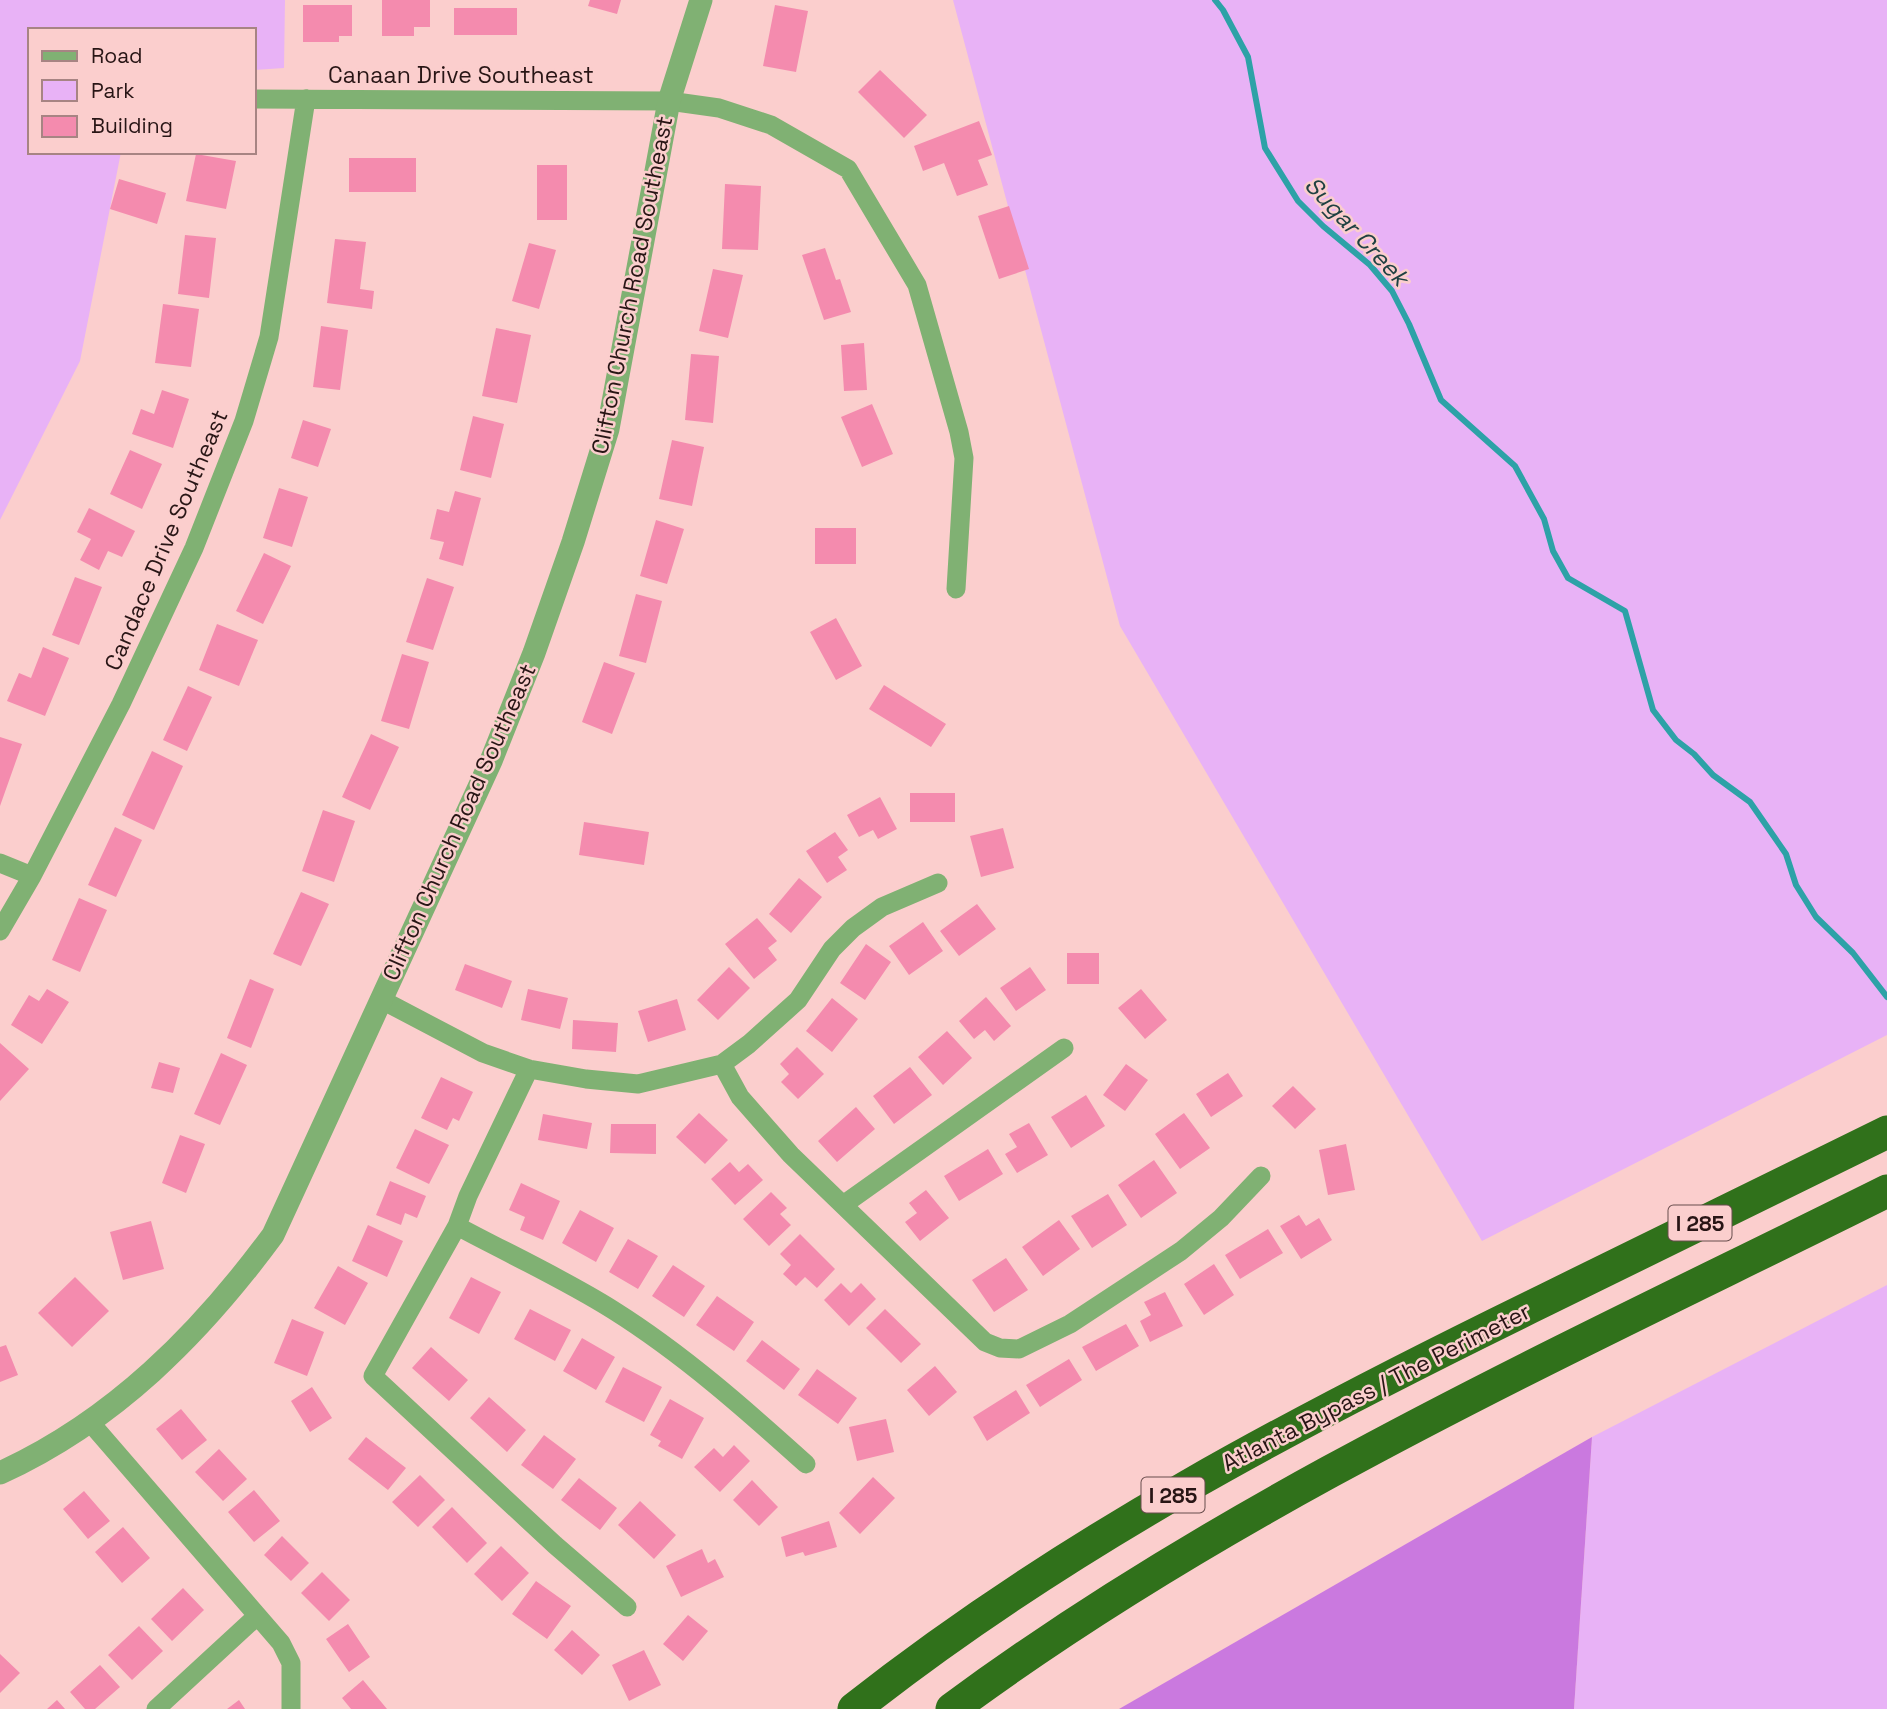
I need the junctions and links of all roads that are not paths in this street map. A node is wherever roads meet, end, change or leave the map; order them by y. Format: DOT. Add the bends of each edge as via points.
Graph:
graph roads {
  1 [pos="701,0"];
  2 [pos="256,99"];
  3 [pos="306,99"];
  4 [pos="669,101"];
  5 [pos="956,589"];
  6 [pos="0,863"];
  7 [pos="32,876"];
  8 [pos="938,883"];
  9 [pos="0,932"];
  10 [pos="380,999"];
  11 [pos="1064,1048"];
  12 [pos="722,1064"];
  13 [pos="529,1069"];
  14 [pos="1887,1132"];
  15 [pos="1261,1176"];
  16 [pos="1887,1191"];
  17 [pos="842,1205"];
  18 [pos="457,1226"];
  19 [pos="89,1421"];
  20 [pos="806,1464"];
  21 [pos="0,1473"];
  22 [pos="627,1607"];
  23 [pos="257,1616"];
  24 [pos="156,1709"];
  25 [pos="291,1709"];
  26 [pos="854,1709"];
  27 [pos="952,1709"];
  1 -- 4 [label="street, Clifton Church Road Southeast"];
  2 -- 3 [label="street, Canaan Drive Southeast"];
  3 -- 4 [label="street, Canaan Drive Southeast"];
  3 -- 7 [label="street, Candace Drive Southeast" via="269,337 247,412 194,548 121,704"];
  4 -- 5 [label="street, Canaan Drive Southeast" via="719,108 771,125 848,169 917,285 964,458"];
  4 -- 10 [label="street, Clifton Church Road Southeast" via="608,429 573,542 491,761"];
  6 -- 7 [label="street"];
  7 -- 9 [label="street, Candace Drive Southeast"];
  8 -- 12 [label="street" via="883,907 853,928 832,949 798,1000"];
  10 -- 13 [label="street" via="483,1053"];
  10 -- 19 [label="street, Clifton Church Road Southeast" via="273,1235 195,1331 153,1372"];
  11 -- 17 [label="street"];
  12 -- 13 [label="street" via="638,1084"];
  12 -- 17 [label="street" via="740,1097"];
  13 -- 18 [label="street"];
  14 -- 26 [label="highway, Atlanta Bypass / The Perimeter / I 285" via="1513,1315 1209,1473 1008,1599"];
  15 -- 17 [label="street" via="1181,1251 1070,1324 1019,1349 1000,1349 985,1342"];
  16 -- 27 [label="highway, I 285" via="1350,1461 1207,1541"];
  18 -- 20 [label="street" via="612,1310 667,1347"];
  18 -- 22 [label="street" via="373,1376"];
  19 -- 21 [label="street, Clifton Church Road Southeast"];
  19 -- 23 [label="street"];
  23 -- 24 [label="street"];
  23 -- 25 [label="street" via="281,1643 291,1663"];
}
